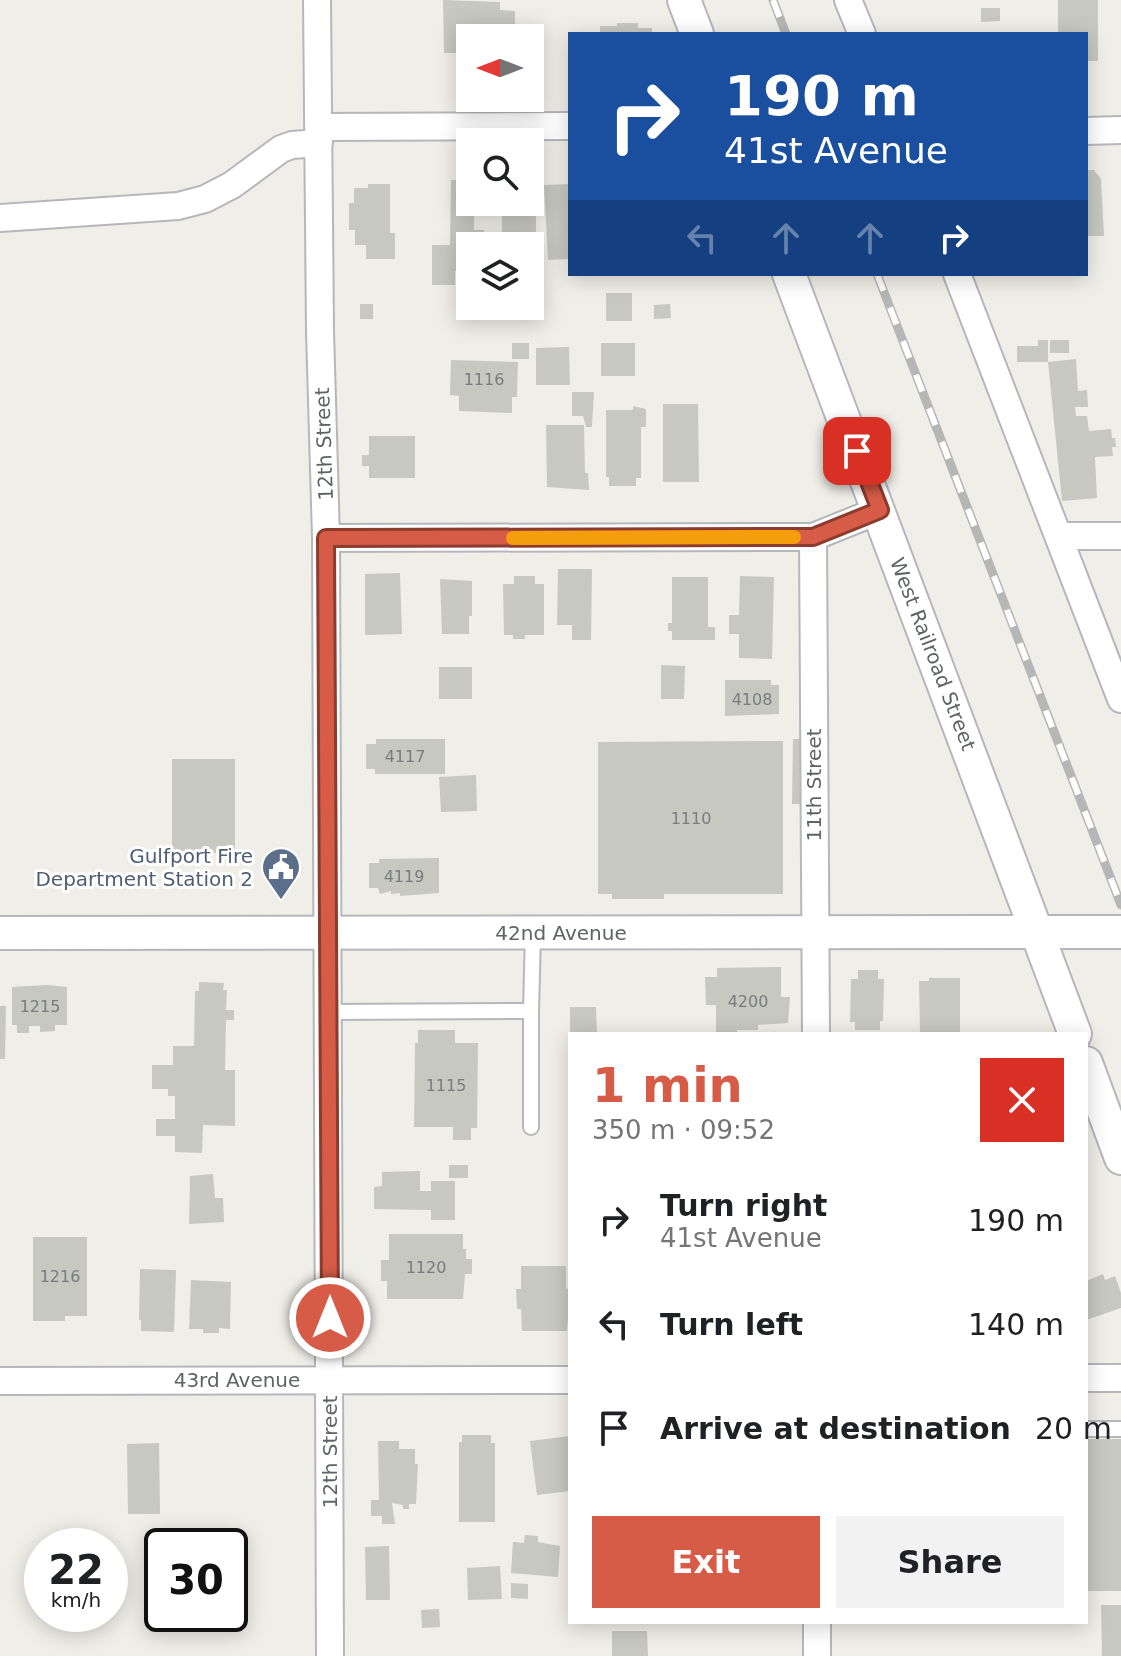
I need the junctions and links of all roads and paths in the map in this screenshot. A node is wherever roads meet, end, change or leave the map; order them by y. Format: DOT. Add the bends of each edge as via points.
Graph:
graph roads {
  1 [pos="317,0"];
  2 [pos="684,0"];
  3 [pos="848,0"];
  4 [pos="696,32"];
  5 [pos="861,32"];
  6 [pos="568,126"];
  7 [pos="1121,130"];
  8 [pos="1088,131"];
  9 [pos="319,135"];
  10 [pos="0,218"];
  11 [pos="790,276"];
  12 [pos="958,276"];
  13 [pos="880,510"];
  14 [pos="1060,536"];
  15 [pos="1121,536"];
  16 [pos="813,537"];
  17 [pos="326,538"];
  18 [pos="1121,699"];
  19 [pos="1037,931"];
  20 [pos="1121,932"];
  21 [pos="0,933"];
  22 [pos="533,933"];
  23 [pos="815,933"];
  24 [pos="328,934"];
  25 [pos="531,1011"];
  26 [pos="328,1012"];
  27 [pos="816,1032"];
  28 [pos="1074,1032"];
  29 [pos="1088,1068"];
  30 [pos="531,1127"];
  31 [pos="1121,1158"];
  32 [pos="1088,1378"];
  33 [pos="1121,1378"];
  34 [pos="331,1380"];
  35 [pos="568,1380"];
  36 [pos="0,1381"];
  37 [pos="1088,1429"];
  38 [pos="1121,1429"];
  39 [pos="817,1624"];
  40 [pos="330,1656"];
  41 [pos="817,1656"];
  1 -- 9 [label="street, 12th Street"];
  2 -- 4 [label="street"];
  3 -- 5 [label="street"];
  6 -- 9 [label="street"];
  7 -- 8 [label="street"];
  9 -- 10 [label="street" via="281,149 205,199 178,206"];
  9 -- 17 [label="street, 12th Street"];
  11 -- 13 [label="street, West Railroad Street"];
  12 -- 14 [label="street"];
  13 -- 16 [label="street"];
  13 -- 19 [label="street, West Railroad Street"];
  14 -- 15 [label="street"];
  14 -- 18 [label="street"];
  16 -- 17 [label="street"];
  16 -- 23 [label="street, 11th Street"];
  17 -- 24 [label="street, 12th Street"];
  19 -- 20 [label="street, 42nd Avenue"];
  19 -- 23 [label="street, 42nd Avenue"];
  19 -- 28 [label="street, West Railroad Street"];
  21 -- 24 [label="street, 42nd Avenue"];
  22 -- 23 [label="street, 42nd Avenue"];
  22 -- 24 [label="street, 42nd Avenue"];
  22 -- 25 [label="lane"];
  23 -- 27 [label="street, 11th Street"];
  24 -- 26 [label="street, 12th Street"];
  25 -- 26 [label="lane"];
  25 -- 30 [label="lane"];
  26 -- 34 [label="street, 12th Street"];
  29 -- 31 [label="street"];
  32 -- 33 [label="street"];
  34 -- 35 [label="street, 43rd Avenue"];
  34 -- 36 [label="street, 43rd Avenue"];
  34 -- 40 [label="street, 12th Street"];
  37 -- 38 [label="lane"];
  39 -- 41 [label="street"];
}
